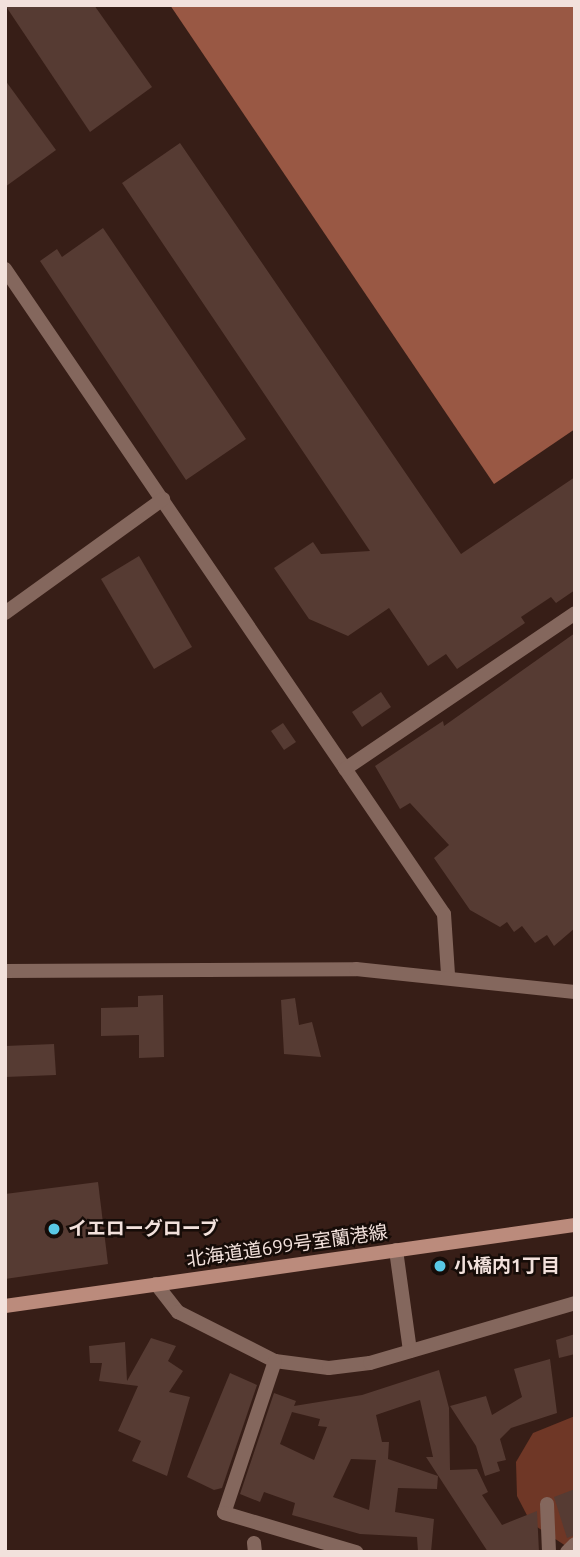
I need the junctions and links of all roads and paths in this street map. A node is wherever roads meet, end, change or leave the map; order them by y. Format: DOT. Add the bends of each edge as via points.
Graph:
graph roads {
  1 [pos="5,269"];
  2 [pos="163,499"];
  3 [pos="5,612"];
  4 [pos="575,613"];
  5 [pos="345,769"];
  6 [pos="5,971"];
  7 [pos="449,975"];
  8 [pos="575,992"];
  9 [pos="575,1225"];
  10 [pos="396,1250"];
  11 [pos="156,1284"];
  12 [pos="575,1303"];
  13 [pos="5,1306"];
  14 [pos="410,1351"];
  15 [pos="275,1361"];
  16 [pos="547,1504"];
  17 [pos="575,1544"];
  18 [pos="356,1552"];
  19 [pos="549,1552"];
  20 [pos="567,1552"];
  1 -- 2 [label="street"];
  2 -- 3 [label="street"];
  2 -- 5 [label="street"];
  4 -- 5 [label="street"];
  5 -- 7 [label="street" via="444,914"];
  6 -- 7 [label="street"];
  7 -- 8 [label="street"];
  9 -- 10 [label="main road, 北海道道699号室蘭港線"];
  10 -- 11 [label="main road, 北海道道699号室蘭港線"];
  10 -- 14 [label="street"];
  11 -- 13 [label="main road, 北海道道699号室蘭港線"];
  11 -- 15 [label="street" via="178,1312"];
  12 -- 14 [label="street"];
  14 -- 15 [label="street" via="329,1368"];
  15 -- 18 [label="street" via="224,1513"];
  16 -- 19 [label="street"];
  17 -- 20 [label="street"];
}
